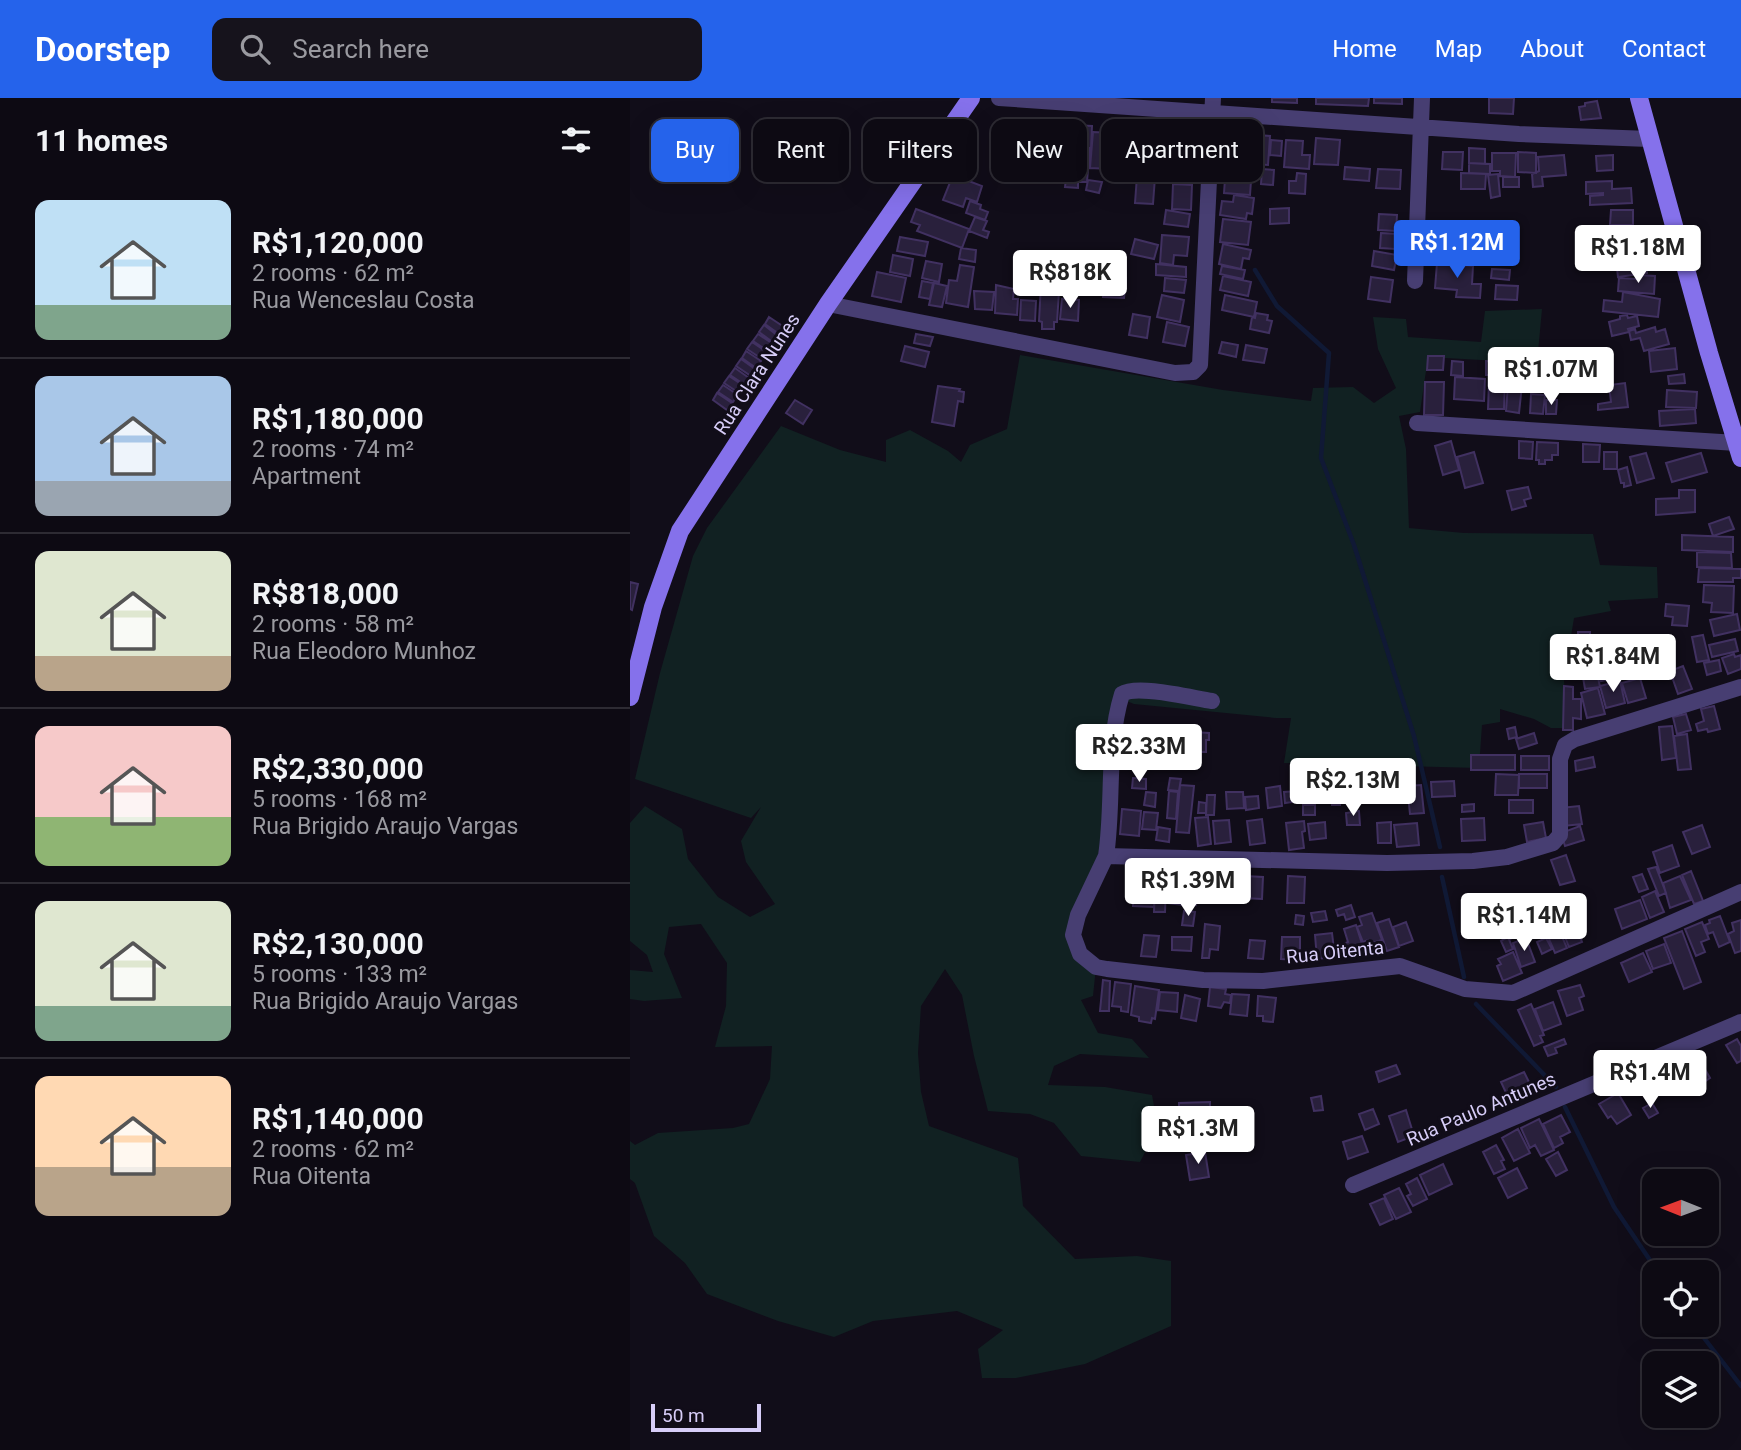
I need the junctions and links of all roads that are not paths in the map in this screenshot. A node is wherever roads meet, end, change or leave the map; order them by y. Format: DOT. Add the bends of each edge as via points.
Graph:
graph roads {
  1 [pos="971,98"];
  2 [pos="999,98"];
  3 [pos="1422,98"];
  4 [pos="1639,98"];
  5 [pos="1212,105"];
  6 [pos="1421,127"];
  7 [pos="1649,139"];
  8 [pos="1415,281"];
  9 [pos="828,304"];
  10 [pos="1417,422"];
  11 [pos="1739,450"];
  12 [pos="1741,687"];
  13 [pos="630,698"];
  14 [pos="1212,701"];
  15 [pos="1106,856"];
  16 [pos="1741,892"];
  17 [pos="1741,1022"];
  18 [pos="1353,1185"];
  1 -- 9 [label="street, Rua Clara Nunes"];
  2 -- 5 [label="street"];
  3 -- 6 [label="street"];
  4 -- 7 [label="street"];
  5 -- 6 [label="street"];
  5 -- 9 [label="street" via="1200,365 1192,372 1175,373"];
  6 -- 7 [label="street"];
  6 -- 8 [label="street"];
  7 -- 11 [label="street"];
  9 -- 13 [label="street, Rua Clara Nunes" via="680,531 653,607"];
  10 -- 11 [label="street"];
  12 -- 15 [label="street" via="1565,745 1560,759 1559,835 1553,843 1507,857 1387,863"];
  14 -- 15 [label="street" via="1152,692 1122,694 1114,736"];
  15 -- 16 [label="street, Rua Oitenta" via="1078,915 1073,936 1080,954 1096,967 1203,980 1263,981 1400,966 1465,989 1513,993"];
  17 -- 18 [label="street, Rua Paulo Antunes"];
}
